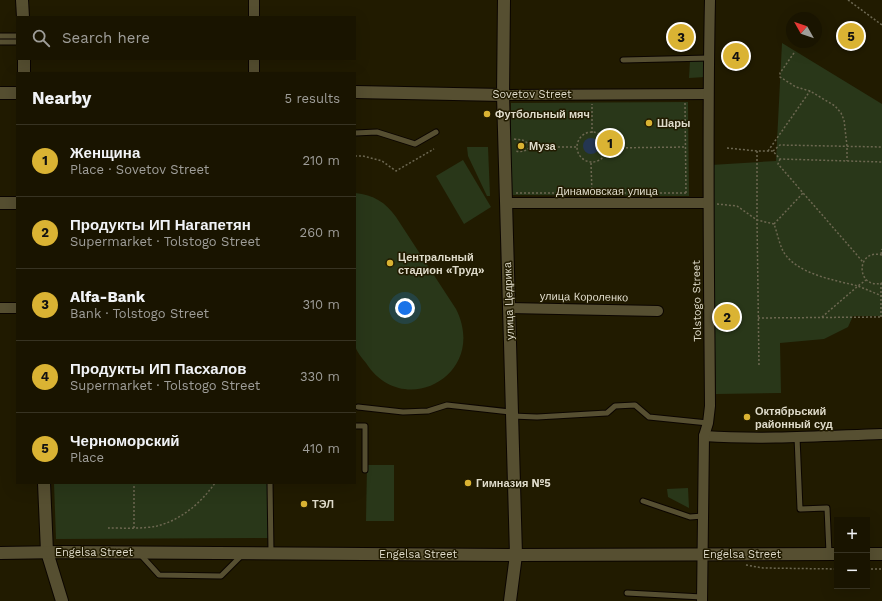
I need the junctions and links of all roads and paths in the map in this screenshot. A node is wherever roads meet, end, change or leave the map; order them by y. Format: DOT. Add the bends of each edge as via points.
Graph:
graph roads {
  1 [pos="22,0"];
  2 [pos="254,0"];
  3 [pos="504,0"];
  4 [pos="710,0"];
  5 [pos="848,0"];
  6 [pos="23,16"];
  7 [pos="254,16"];
  8 [pos="882,25"];
  9 [pos="0,36"];
  10 [pos="16,36"];
  11 [pos="0,42"];
  12 [pos="16,42"];
  13 [pos="794,53"];
  14 [pos="709,58"];
  15 [pos="24,60"];
  16 [pos="254,60"];
  17 [pos="624,60"];
  18 [pos="24,72"];
  19 [pos="254,72"];
  20 [pos="810,91"];
  21 [pos="356,92"];
  22 [pos="0,93"];
  23 [pos="16,93"];
  24 [pos="503,94"];
  25 [pos="708,94"];
  26 [pos="592,102"];
  27 [pos="685,102"];
  28 [pos="436,132"];
  29 [pos="356,133"];
  30 [pos="592,133"];
  31 [pos="512,139"];
  32 [pos="847,146"];
  33 [pos="530,147"];
  34 [pos="577,147"];
  35 [pos="686,147"];
  36 [pos="882,147"];
  37 [pos="606,148"];
  38 [pos="727,148"];
  39 [pos="434,149"];
  40 [pos="513,151"];
  41 [pos="758,151"];
  42 [pos="768,151"];
  43 [pos="773,151"];
  44 [pos="356,156"];
  45 [pos="780,159"];
  46 [pos="847,161"];
  47 [pos="591,162"];
  48 [pos="882,162"];
  49 [pos="514,193"];
  50 [pos="592,193"];
  51 [pos="803,193"];
  52 [pos="686,198"];
  53 [pos="0,203"];
  54 [pos="16,203"];
  55 [pos="506,203"];
  56 [pos="708,203"];
  57 [pos="757,220"];
  58 [pos="774,224"];
  59 [pos="882,249"];
  60 [pos="881,255"];
  61 [pos="863,262"];
  62 [pos="866,280"];
  63 [pos="882,283"];
  64 [pos="858,286"];
  65 [pos="882,296"];
  66 [pos="0,308"];
  67 [pos="16,308"];
  68 [pos="509,308"];
  69 [pos="658,311"];
  70 [pos="822,317"];
  71 [pos="882,317"];
  72 [pos="758,318"];
  73 [pos="759,366"];
  74 [pos="358,407"];
  75 [pos="512,414"];
  76 [pos="708,423"];
  77 [pos="356,426"];
  78 [pos="882,434"];
  79 [pos="704,436"];
  80 [pos="797,437"];
  81 [pos="365,470"];
  82 [pos="44,484"];
  83 [pos="134,484"];
  84 [pos="214,484"];
  85 [pos="270,484"];
  86 [pos="643,501"];
  87 [pos="703,516"];
  88 [pos="108,528"];
  89 [pos="134,528"];
  90 [pos="47,552"];
  91 [pos="138,552"];
  92 [pos="0,553"];
  93 [pos="245,553"];
  94 [pos="271,553"];
  95 [pos="702,554"];
  96 [pos="833,554"];
  97 [pos="870,554"];
  98 [pos="882,554"];
  99 [pos="516,555"];
  100 [pos="744,565"];
  101 [pos="834,569"];
  102 [pos="870,569"];
  103 [pos="882,569"];
  104 [pos="627,593"];
  105 [pos="702,599"];
  106 [pos="62,601"];
  107 [pos="510,601"];
  1 -- 6 [label="street"];
  2 -- 7 [label="street"];
  3 -- 24 [label="street, улица Цедрика"];
  4 -- 14 [label="street, Tolstogo Street"];
  5 -- 8 [label="path"];
  9 -- 10 [label="lane"];
  11 -- 12 [label="lane"];
  13 -- 20 [label="path" via="780,73 780,77 796,87"];
  14 -- 17 [label="lane"];
  14 -- 25 [label="street, Tolstogo Street"];
  15 -- 18 [label="street"];
  16 -- 19 [label="street"];
  20 -- 32 [label="path" via="835,106 841,113"];
  20 -- 42 [label="path"];
  21 -- 24 [label="street, Sovetov Street"];
  22 -- 23 [label="street"];
  24 -- 25 [label="street, Sovetov Street"];
  24 -- 55 [label="street, улица Цедрика"];
  25 -- 56 [label="street, Tolstogo Street"];
  26 -- 30 [label="path"];
  27 -- 35 [label="path"];
  28 -- 29 [label="lane" via="415,144 377,132"];
  30 -- 34 [label="path" via="582,137"];
  30 -- 37 [label="path" via="604,139"];
  31 -- 33 [label="path" via="524,140"];
  32 -- 36 [label="path"];
  32 -- 43 [label="path" via="780,145"];
  32 -- 46 [label="path"];
  33 -- 34 [label="path"];
  33 -- 40 [label="path" via="521,152"];
  34 -- 47 [label="path" via="581,158"];
  35 -- 37 [label="path"];
  35 -- 52 [label="path"];
  37 -- 47 [label="path" via="600,160"];
  38 -- 41 [label="path"];
  39 -- 44 [label="path" via="396,171 382,161"];
  41 -- 42 [label="path"];
  41 -- 57 [label="path"];
  42 -- 43 [label="path"];
  43 -- 45 [label="path"];
  45 -- 46 [label="path"];
  45 -- 51 [label="path" via="778,164"];
  46 -- 48 [label="path"];
  47 -- 50 [label="path"];
  49 -- 50 [label="path"];
  50 -- 52 [label="path"];
  51 -- 58 [label="path"];
  51 -- 61 [label="path"];
  52 -- 55 [label="street, Динамовская улица"];
  52 -- 56 [label="street, Динамовская улица"];
  53 -- 54 [label="street"];
  55 -- 68 [label="street, улица Цедрика"];
  56 -- 57 [label="path" via="737,206"];
  56 -- 76 [label="street, Tolstogo Street"];
  57 -- 58 [label="path"];
  57 -- 72 [label="path"];
  58 -- 64 [label="path" via="783,250 797,266 811,273"];
  59 -- 60 [label="path"];
  60 -- 61 [label="path" via="870,255"];
  61 -- 62 [label="path" via="862,271"];
  62 -- 63 [label="path" via="873,284"];
  62 -- 64 [label="path"];
  63 -- 65 [label="path"];
  64 -- 65 [label="path"];
  64 -- 70 [label="path"];
  65 -- 71 [label="path"];
  66 -- 67 [label="street"];
  68 -- 69 [label="street, улица Короленко"];
  68 -- 75 [label="street, улица Цедрика"];
  70 -- 71 [label="path"];
  70 -- 72 [label="path"];
  72 -- 73 [label="path"];
  74 -- 75 [label="lane" via="403,412 428,411 447,405"];
  75 -- 76 [label="lane" via="537,417 607,413 615,406 635,405 648,417"];
  75 -- 99 [label="street, улица Цедрика"];
  76 -- 79 [label="street, Tolstogo Street"];
  77 -- 81 [label="lane" via="365,426"];
  78 -- 80 [label="street"];
  79 -- 80 [label="street"];
  79 -- 87 [label="street, Tolstogo Street"];
  80 -- 96 [label="lane" via="800,508 827,508"];
  82 -- 90 [label="street"];
  83 -- 89 [label="path"];
  84 -- 89 [label="path" via="192,509 176,519 156,526"];
  85 -- 94 [label="lane"];
  86 -- 87 [label="lane" via="690,517"];
  87 -- 95 [label="street, Tolstogo Street"];
  88 -- 89 [label="path"];
  90 -- 91 [label="street, Engelsa Street"];
  90 -- 92 [label="street, Engelsa Street"];
  90 -- 106 [label="street"];
  91 -- 93 [label="street, Engelsa Street"];
  91 -- 93 [label="lane" via="159,575 221,576"];
  93 -- 94 [label="street, Engelsa Street"];
  94 -- 99 [label="street, Engelsa Street"];
  95 -- 96 [label="street, Engelsa Street"];
  95 -- 99 [label="street, Engelsa Street"];
  95 -- 105 [label="street, Tolstogo Street"];
  97 -- 98 [label="street"];
  99 -- 107 [label="street, улица Цедрика"];
  100 -- 101 [label="path" via="763,568"];
  102 -- 103 [label="path"];
  104 -- 105 [label="lane"];
}
